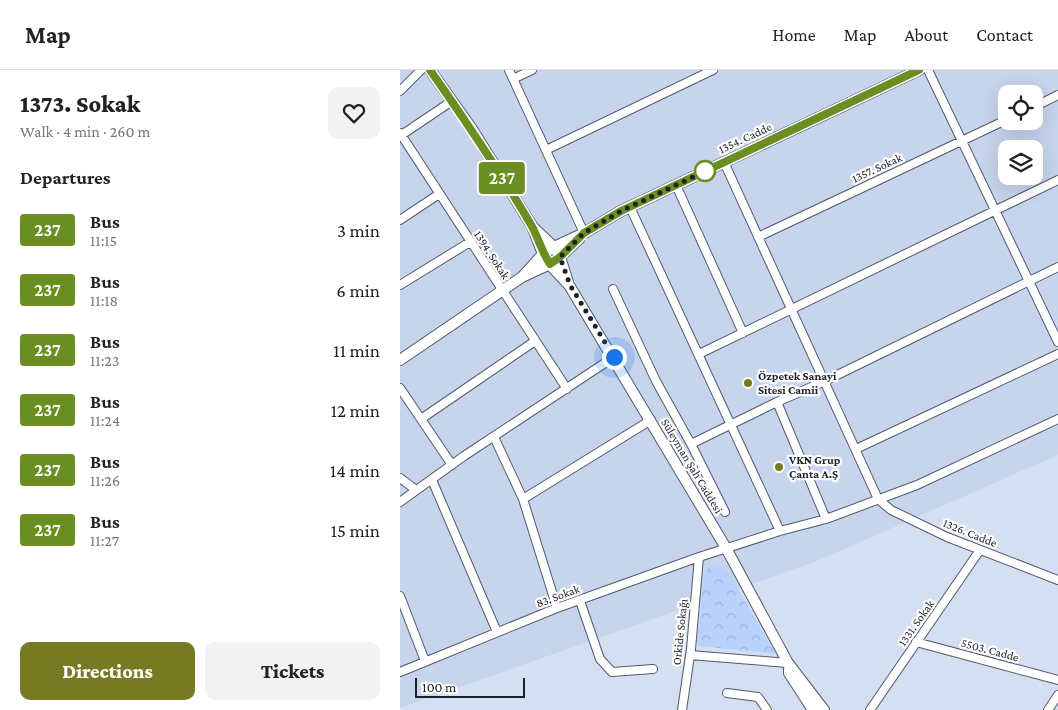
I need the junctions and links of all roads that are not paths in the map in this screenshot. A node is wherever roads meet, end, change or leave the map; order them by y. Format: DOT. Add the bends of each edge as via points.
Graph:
graph roads {
  1 [pos="421,70"];
  2 [pos="430,70"];
  3 [pos="509,70"];
  4 [pos="532,70"];
  5 [pos="713,70"];
  6 [pos="919,70"];
  7 [pos="928,70"];
  8 [pos="513,79"];
  9 [pos="400,91"];
  10 [pos="1058,95"];
  11 [pos="452,101"];
  12 [pos="1043,102"];
  13 [pos="998,124"];
  14 [pos="400,135"];
  15 [pos="962,141"];
  16 [pos="546,150"];
  17 [pos="724,162"];
  18 [pos="1058,180"];
  19 [pos="676,185"];
  20 [pos="439,194"];
  21 [pos="630,207"];
  22 [pos="995,210"];
  23 [pos="400,220"];
  24 [pos="532,226"];
  25 [pos="584,233"];
  26 [pos="758,237"];
  27 [pos="470,242"];
  28 [pos="554,247"];
  29 [pos="543,254"];
  30 [pos="560,257"];
  31 [pos="550,264"];
  32 [pos="1058,267"];
  33 [pos="522,277"];
  34 [pos="1029,280"];
  35 [pos="400,285"];
  36 [pos="570,285"];
  37 [pos="613,289"];
  38 [pos="502,290"];
  39 [pos="792,309"];
  40 [pos="743,333"];
  41 [pos="535,341"];
  42 [pos="1058,342"];
  43 [pos="698,354"];
  44 [pos="1058,354"];
  45 [pos="614,357"];
  46 [pos="400,360"];
  47 [pos="825,381"];
  48 [pos="400,388"];
  49 [pos="566,388"];
  50 [pos="777,402"];
  51 [pos="1058,419"];
  52 [pos="421,420"];
  53 [pos="651,420"];
  54 [pos="732,425"];
  55 [pos="494,436"];
  56 [pos="691,444"];
  57 [pos="856,449"];
  58 [pos="452,465"];
  59 [pos="400,478"];
  60 [pos="432,480"];
  61 [pos="416,490"];
  62 [pos="522,498"];
  63 [pos="878,499"];
  64 [pos="400,502"];
  65 [pos="725,512"];
  66 [pos="826,519"];
  67 [pos="780,531"];
  68 [pos="726,548"];
  69 [pos="980,550"];
  70 [pos="699,557"];
  71 [pos="1058,580"];
  72 [pos="400,596"];
  73 [pos="580,600"];
  74 [pos="557,608"];
  75 [pos="497,632"];
  76 [pos="916,642"];
  77 [pos="690,655"];
  78 [pos="424,661"];
  79 [pos="788,663"];
  80 [pos="653,669"];
  81 [pos="400,672"];
  82 [pos="1058,680"];
  83 [pos="728,693"];
  84 [pos="1058,695"];
  85 [pos="682,710"];
  86 [pos="767,710"];
  87 [pos="813,710"];
  88 [pos="824,710"];
  89 [pos="870,710"];
  90 [pos="1048,710"];
  1 -- 9 [label="street"];
  2 -- 11 [label="main road"];
  3 -- 8 [label="street"];
  4 -- 8 [label="street"];
  5 -- 16 [label="street"];
  6 -- 17 [label="main road, 1354. Cadde"];
  7 -- 15 [label="street"];
  8 -- 16 [label="street"];
  10 -- 12 [label="street"];
  11 -- 14 [label="street"];
  11 -- 24 [label="main road"];
  13 -- 15 [label="street, 1357. Sokak"];
  14 -- 20 [label="street, 1394. Sokak"];
  15 -- 22 [label="street"];
  15 -- 26 [label="street, 1357. Sokak"];
  16 -- 25 [label="street"];
  17 -- 19 [label="main road, 1354. Cadde"];
  17 -- 26 [label="street"];
  18 -- 22 [label="street"];
  19 -- 21 [label="main road, 1354. Cadde"];
  19 -- 40 [label="street"];
  20 -- 23 [label="street"];
  20 -- 27 [label="street, 1394. Sokak"];
  21 -- 25 [label="main road, 1354. Cadde"];
  21 -- 43 [label="street"];
  22 -- 34 [label="street"];
  22 -- 39 [label="street"];
  24 -- 28 [label="main road"];
  24 -- 29 [label="main road"];
  25 -- 28 [label="main road, 1354. Cadde"];
  25 -- 30 [label="main road, 1354. Cadde"];
  26 -- 39 [label="street"];
  27 -- 35 [label="street"];
  27 -- 38 [label="street, 1394. Sokak"];
  28 -- 29 [label="main road, 1354. Cadde"];
  28 -- 30 [label="main road"];
  29 -- 31 [label="main road"];
  29 -- 33 [label="main road, 1354. Cadde"];
  30 -- 31 [label="main road, 1354. Cadde"];
  30 -- 36 [label="main road"];
  31 -- 33 [label="main road, 1354. Cadde"];
  31 -- 36 [label="main road"];
  32 -- 34 [label="street"];
  33 -- 38 [label="main road, 1354. Cadde"];
  34 -- 42 [label="street"];
  34 -- 47 [label="street"];
  36 -- 45 [label="main road, Süleyman Şah Caddesi"];
  37 -- 56 [label="street" via="656,381"];
  38 -- 41 [label="street, 1394. Sokak"];
  38 -- 46 [label="main road, 1354. Cadde"];
  39 -- 40 [label="street"];
  39 -- 47 [label="street"];
  40 -- 43 [label="street"];
  41 -- 49 [label="street, 1394. Sokak"];
  41 -- 52 [label="street"];
  43 -- 54 [label="street"];
  44 -- 57 [label="street"];
  45 -- 49 [label="street"];
  45 -- 53 [label="main road, Süleyman Şah Caddesi"];
  47 -- 50 [label="street"];
  47 -- 57 [label="street"];
  48 -- 52 [label="street"];
  49 -- 55 [label="street"];
  50 -- 54 [label="street"];
  50 -- 66 [label="street"];
  51 -- 63 [label="street, 83. Sokak" via="917,485"];
  52 -- 58 [label="street"];
  53 -- 62 [label="street"];
  53 -- 68 [label="main road, Süleyman Şah Caddesi"];
  54 -- 56 [label="street"];
  54 -- 67 [label="street"];
  55 -- 58 [label="street"];
  55 -- 62 [label="street"];
  56 -- 65 [label="street"];
  57 -- 63 [label="street"];
  58 -- 60 [label="street"];
  59 -- 61 [label="street"];
  60 -- 61 [label="street"];
  60 -- 75 [label="street"];
  61 -- 64 [label="street"];
  62 -- 74 [label="street"];
  63 -- 66 [label="street, 83. Sokak"];
  63 -- 69 [label="street, 1326. Cadde" via="891,510"];
  66 -- 67 [label="street, 83. Sokak"];
  67 -- 68 [label="street, 83. Sokak"];
  68 -- 70 [label="street, 83. Sokak"];
  68 -- 79 [label="main road, Süleyman Şah Caddesi"];
  69 -- 71 [label="street, 1326. Cadde"];
  69 -- 76 [label="street, 1331. Sokak"];
  70 -- 73 [label="street, 83. Sokak"];
  70 -- 77 [label="street, Orkide Sokağı"];
  72 -- 78 [label="street"];
  73 -- 74 [label="street, 83. Sokak"];
  73 -- 80 [label="street" via="600,659 612,672"];
  74 -- 75 [label="street, 83. Sokak"];
  75 -- 78 [label="street, 83. Sokak"];
  76 -- 82 [label="street, 5503. Cadde"];
  76 -- 89 [label="street, 1331. Sokak"];
  77 -- 79 [label="street"];
  77 -- 85 [label="street, Orkide Sokağı"];
  78 -- 81 [label="street, 83. Sokak"];
  79 -- 87 [label="main road, Süleyman Şah Caddesi" via="789,673"];
  79 -- 88 [label="main road, Süleyman Şah Caddesi"];
  83 -- 86 [label="street" via="758,697"];
  84 -- 90 [label="street"];
}
